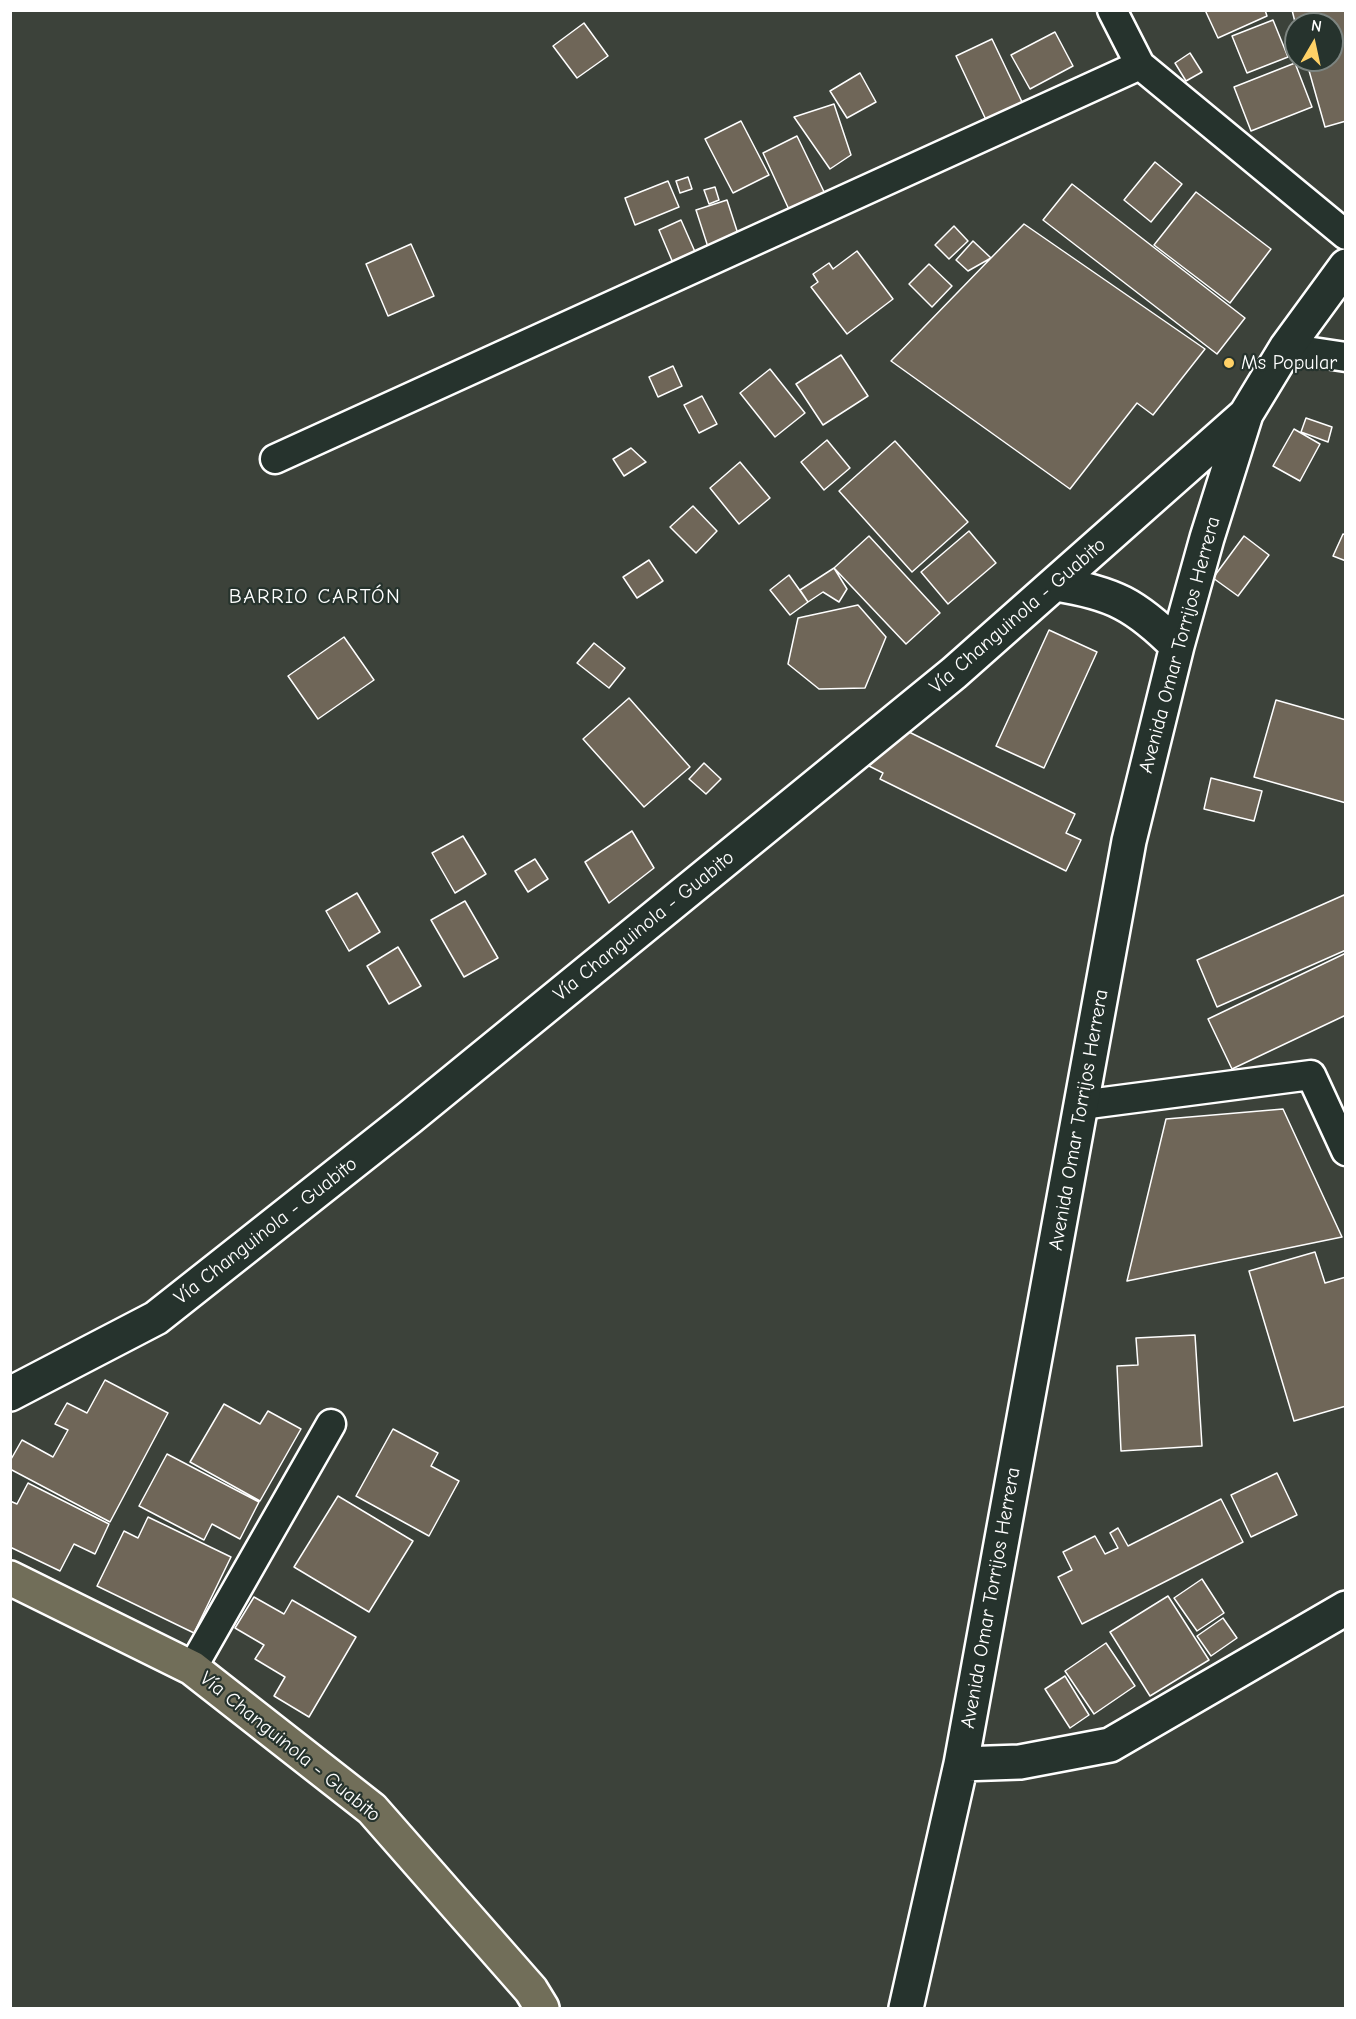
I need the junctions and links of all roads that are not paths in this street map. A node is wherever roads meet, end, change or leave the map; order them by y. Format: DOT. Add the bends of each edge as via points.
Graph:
graph roads {
  1 [pos="1112,10"];
  2 [pos="1140,64"];
  3 [pos="1346,235"];
  4 [pos="1346,266"];
  5 [pos="1286,348"];
  6 [pos="1346,357"];
  7 [pos="1245,414"];
  8 [pos="275,459"];
  9 [pos="1056,584"];
  10 [pos="1177,646"];
  11 [pos="1081,1105"];
  12 [pos="1346,1151"];
  13 [pos="10,1394"];
  14 [pos="332,1424"];
  15 [pos="10,1578"];
  16 [pos="1346,1608"];
  17 [pos="192,1668"];
  18 [pos="961,1764"];
  19 [pos="542,2008"];
  20 [pos="906,2008"];
  1 -- 2 [label="street"];
  2 -- 3 [label="street"];
  2 -- 8 [label="street"];
  4 -- 5 [label="street, Avenida Omar Torrijos Herrera"];
  5 -- 6 [label="street"];
  5 -- 7 [label="street, Avenida Omar Torrijos Herrera"];
  7 -- 9 [label="street, Vía Changuinola - Guabito"];
  7 -- 10 [label="street, Avenida Omar Torrijos Herrera"];
  9 -- 10 [label="street" via="1090,590 1123,602 1153,621"];
  9 -- 13 [label="street, Vía Changuinola - Guabito" via="908,711 409,1118 156,1318"];
  10 -- 11 [label="street, Avenida Omar Torrijos Herrera" via="1129,841"];
  11 -- 12 [label="street" via="1311,1075"];
  11 -- 18 [label="street, Avenida Omar Torrijos Herrera"];
  14 -- 17 [label="street"];
  15 -- 17 [label="main road, Vía Changuinola - Guabito"];
  16 -- 18 [label="street" via="1110,1745 1020,1762"];
  17 -- 19 [label="main road, Vía Changuinola - Guabito" via="372,1809 531,1990"];
  18 -- 20 [label="street, Avenida Omar Torrijos Herrera"];
}
